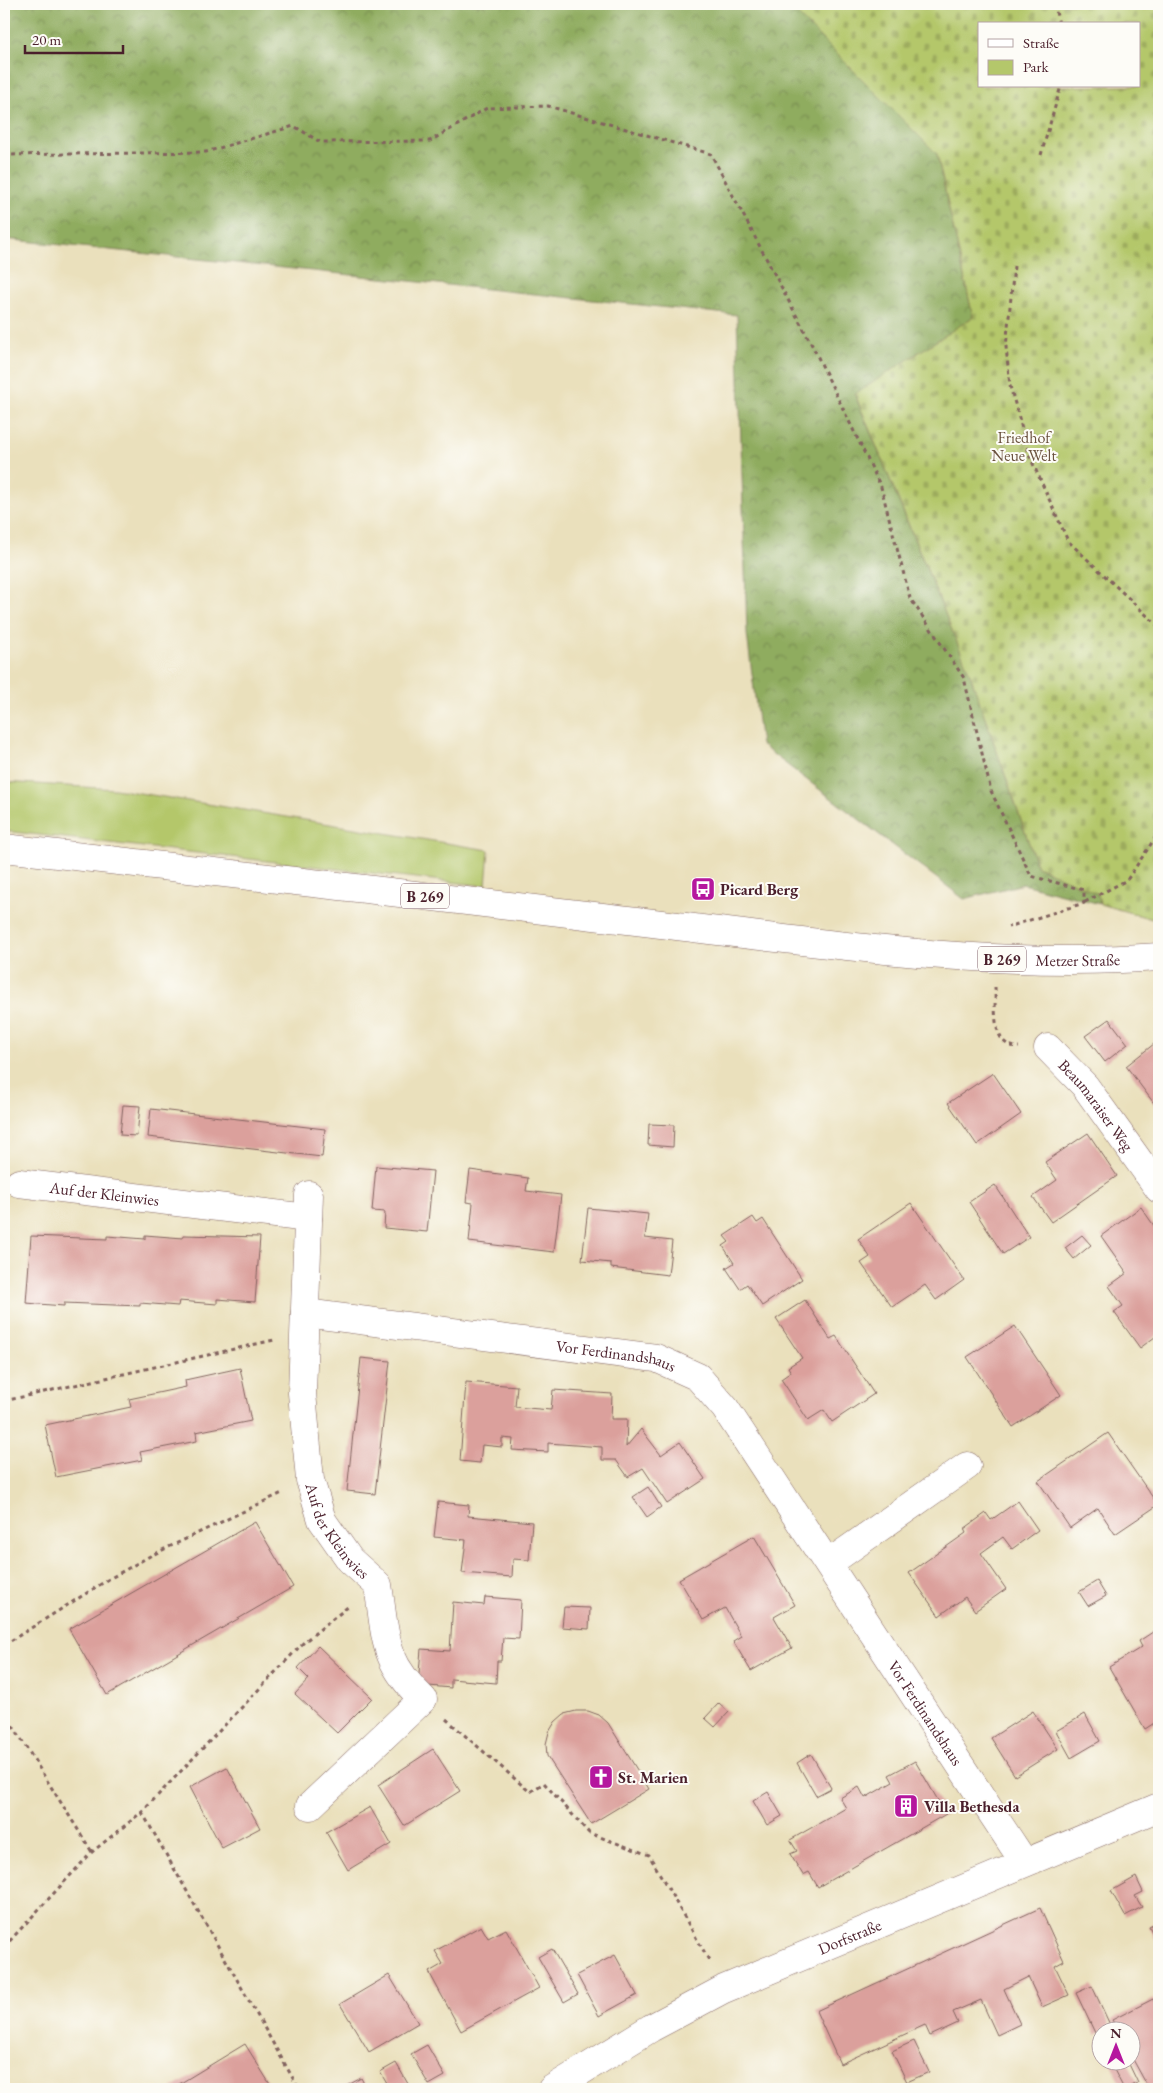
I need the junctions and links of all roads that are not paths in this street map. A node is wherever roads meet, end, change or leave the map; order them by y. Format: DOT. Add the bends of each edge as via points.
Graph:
graph roads {
  1 [pos="4,848"];
  2 [pos="1159,957"];
  3 [pos="1048,1048"];
  4 [pos="19,1184"];
  5 [pos="1159,1189"];
  6 [pos="305,1323"];
  7 [pos="967,1466"];
  8 [pos="829,1563"];
  9 [pos="310,1806"];
  10 [pos="1159,1807"];
  11 [pos="1024,1862"];
  12 [pos="552,2089"];
  1 -- 2 [label="street, Metzer Straße / B 269" via="846,946 993,959"];
  3 -- 5 [label="street, Beaumaraiser Weg" via="1085,1086"];
  4 -- 6 [label="street, Auf der Kleinwies" via="308,1207"];
  6 -- 8 [label="street, Vor Ferdinandshaus" via="656,1358 698,1377 726,1408"];
  6 -- 9 [label="street, Auf der Kleinwies" via="302,1393 310,1480 322,1520 350,1560 378,1584 388,1652 404,1681 423,1699"];
  7 -- 8 [label="street"];
  8 -- 11 [label="street, Vor Ferdinandshaus"];
  10 -- 11 [label="street, Dorfstraße"];
  11 -- 12 [label="street, Dorfstraße" via="724,1989 651,2028"];
}
